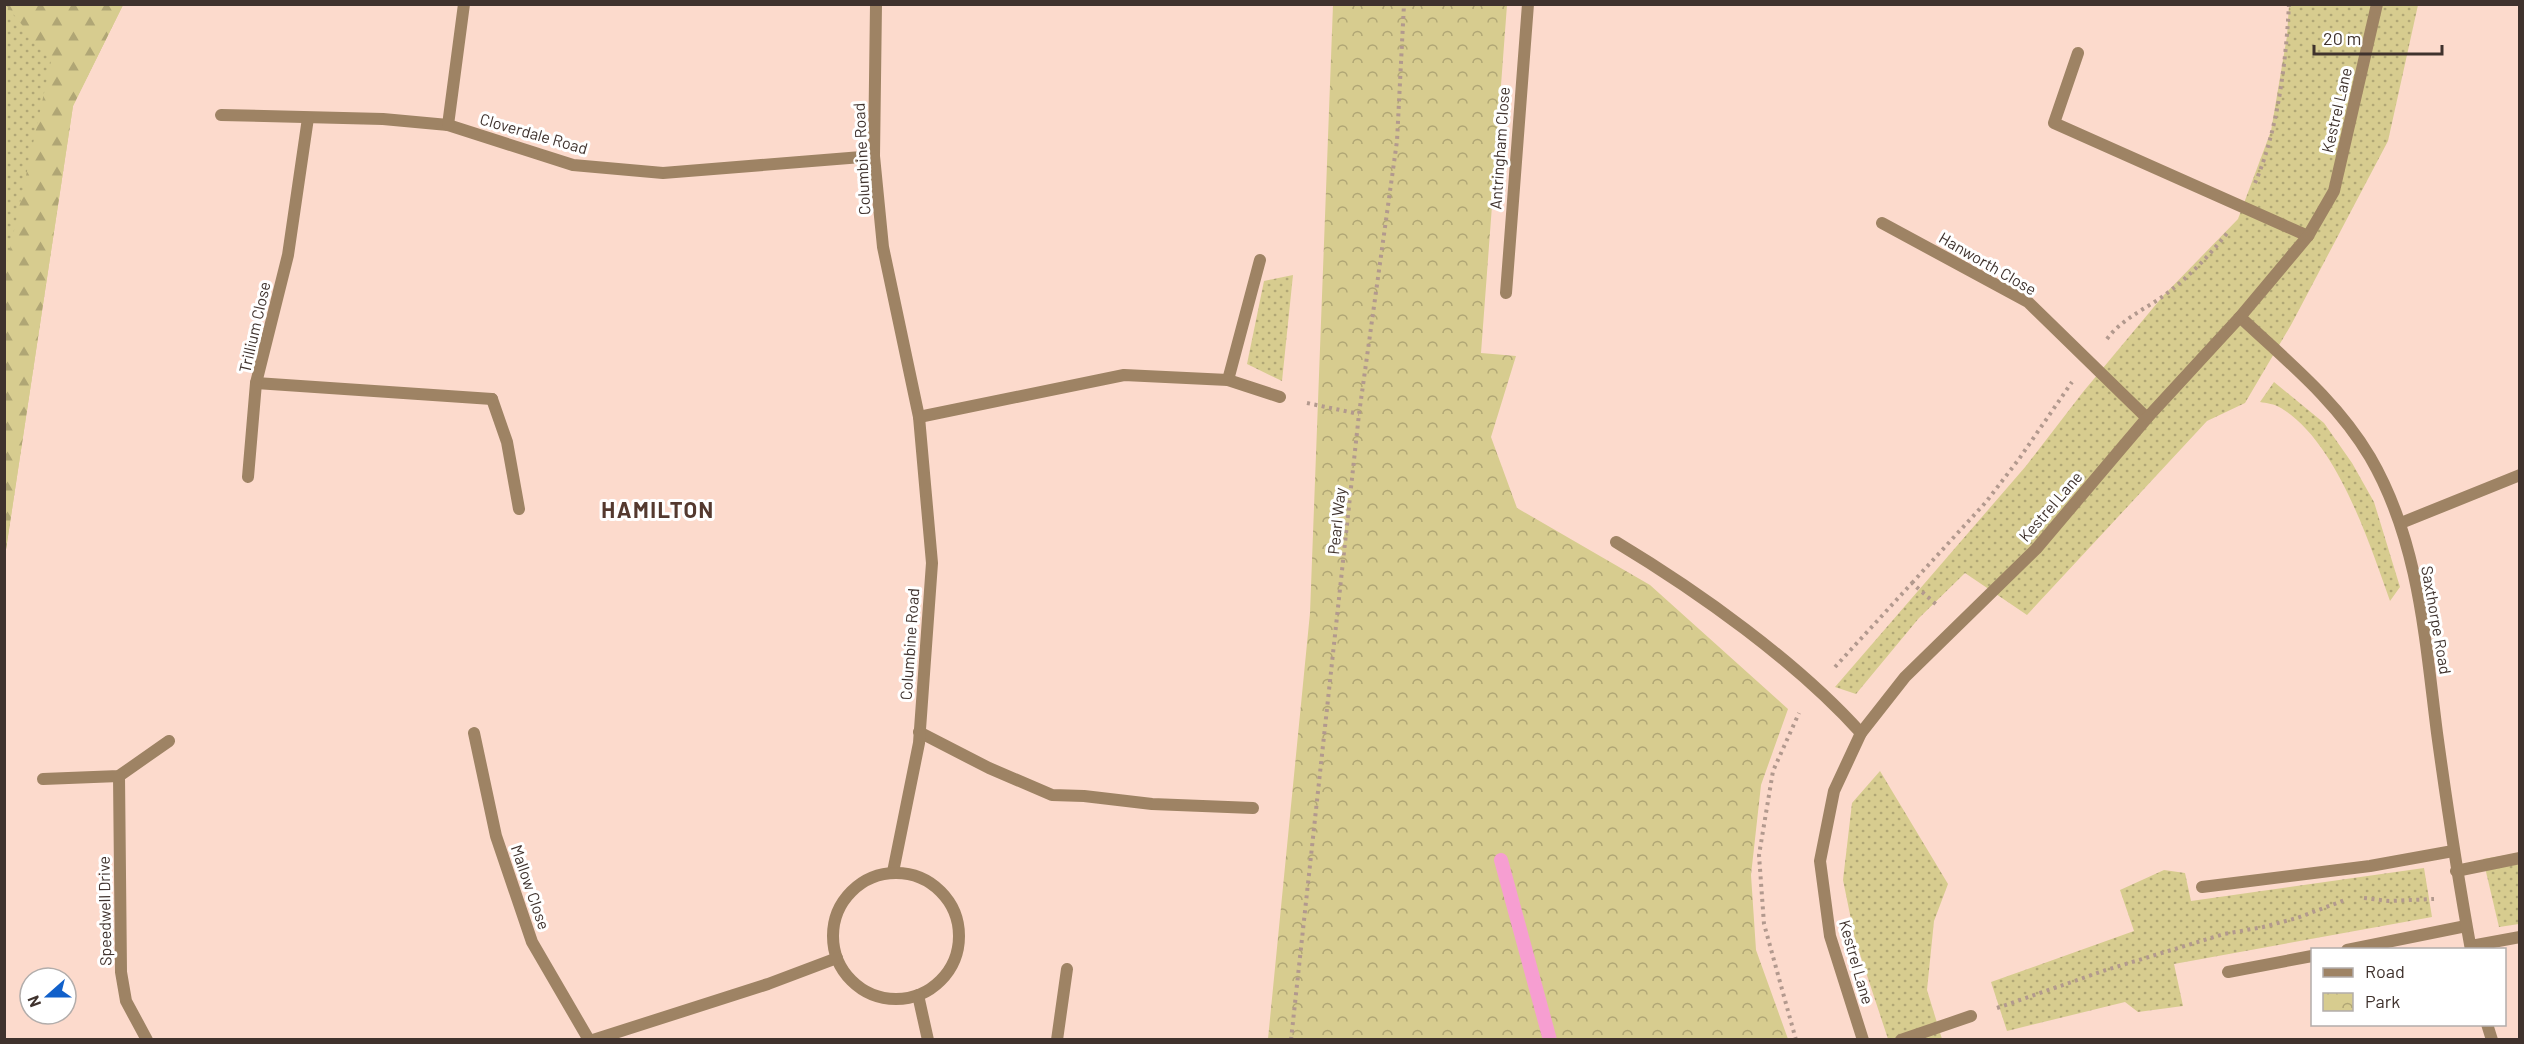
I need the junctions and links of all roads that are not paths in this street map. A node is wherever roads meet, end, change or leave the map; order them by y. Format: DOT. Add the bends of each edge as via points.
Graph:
graph roads {
  1 [pos="464,4"];
  2 [pos="876,4"];
  3 [pos="1528,4"];
  4 [pos="2377,4"];
  5 [pos="2078,53"];
  6 [pos="221,115"];
  7 [pos="308,118"];
  8 [pos="448,125"];
  9 [pos="874,156"];
  10 [pos="1882,223"];
  11 [pos="2308,236"];
  12 [pos="1260,260"];
  13 [pos="1506,293"];
  14 [pos="2240,317"];
  15 [pos="1228,380"];
  16 [pos="256,383"];
  17 [pos="1280,398"];
  18 [pos="919,417"];
  19 [pos="2148,418"];
  20 [pos="2520,475"];
  21 [pos="248,477"];
  22 [pos="519,509"];
  23 [pos="2401,523"];
  24 [pos="1616,542"];
  25 [pos="919,732"];
  26 [pos="474,733"];
  27 [pos="1861,733"];
  28 [pos="169,741"];
  29 [pos="119,776"];
  30 [pos="43,779"];
  31 [pos="1253,808"];
  32 [pos="2453,851"];
  33 [pos="2520,858"];
  34 [pos="893,872"];
  35 [pos="2456,872"];
  36 [pos="2202,886"];
  37 [pos="2466,926"];
  38 [pos="2520,937"];
  39 [pos="2357,948"];
  40 [pos="2471,948"];
  41 [pos="2311,956"];
  42 [pos="837,958"];
  43 [pos="1067,969"];
  44 [pos="2228,972"];
  45 [pos="918,995"];
  46 [pos="1971,1016"];
  47 [pos="147,1040"];
  48 [pos="591,1040"];
  49 [pos="927,1040"];
  50 [pos="1057,1040"];
  51 [pos="1863,1040"];
  52 [pos="1901,1040"];
  1 -- 8 [label="street"];
  2 -- 9 [label="street, Columbine Road"];
  3 -- 13 [label="street, Antringham Close"];
  4 -- 11 [label="street, Kestrel Lane" via="2334,191"];
  5 -- 11 [label="street" via="2054,123"];
  6 -- 7 [label="street, Cloverdale Road"];
  7 -- 8 [label="street, Cloverdale Road"];
  7 -- 16 [label="street, Trillium Close" via="288,255"];
  8 -- 9 [label="street, Cloverdale Road" via="573,165 663,173"];
  9 -- 18 [label="street, Columbine Road" via="883,247"];
  10 -- 19 [label="street, Hanworth Close" via="2028,302"];
  11 -- 14 [label="street, Kestrel Lane"];
  12 -- 15 [label="street"];
  14 -- 19 [label="street, Kestrel Lane"];
  14 -- 23 [label="street, Saxthorpe Road" via="2336,408 2370,457"];
  15 -- 17 [label="street"];
  15 -- 18 [label="street" via="1124,375"];
  16 -- 21 [label="street"];
  16 -- 22 [label="street, Trillium Close" via="492,399 507,442"];
  18 -- 25 [label="street, Columbine Road" via="932,563"];
  19 -- 27 [label="street, Kestrel Lane" via="2036,549 1905,677"];
  20 -- 23 [label="street"];
  23 -- 32 [label="street, Saxthorpe Road" via="2420,600"];
  24 -- 27 [label="street" via="1662,570 1771,650 1834,703"];
  25 -- 31 [label="street" via="1053,795"];
  25 -- 34 [label="street, Columbine Road"];
  26 -- 48 [label="street, Mallow Close" via="496,836 532,942"];
  27 -- 51 [label="street, Kestrel Lane" via="1834,791 1820,861 1830,936"];
  28 -- 29 [label="street"];
  29 -- 30 [label="street"];
  29 -- 47 [label="street, Speedwell Drive" via="121,972 126,1001"];
  32 -- 35 [label="street, Saxthorpe Road"];
  32 -- 36 [label="street" via="2370,866"];
  33 -- 35 [label="street"];
  34 -- 42 [label="street" via="861,882 845,898 835,918 832,937"];
  34 -- 45 [label="street" via="924,879 942,892 958,924 959,940 947,973"];
  35 -- 37 [label="street, Saxthorpe Road"];
  37 -- 39 [label="street"];
  37 -- 40 [label="street, Saxthorpe Road"];
  38 -- 40 [label="street"];
  41 -- 44 [label="street"];
  42 -- 45 [label="street" via="844,972 872,994 893,999"];
  42 -- 48 [label="street"];
  43 -- 50 [label="street"];
  45 -- 49 [label="street"];
  46 -- 52 [label="street"];
}
